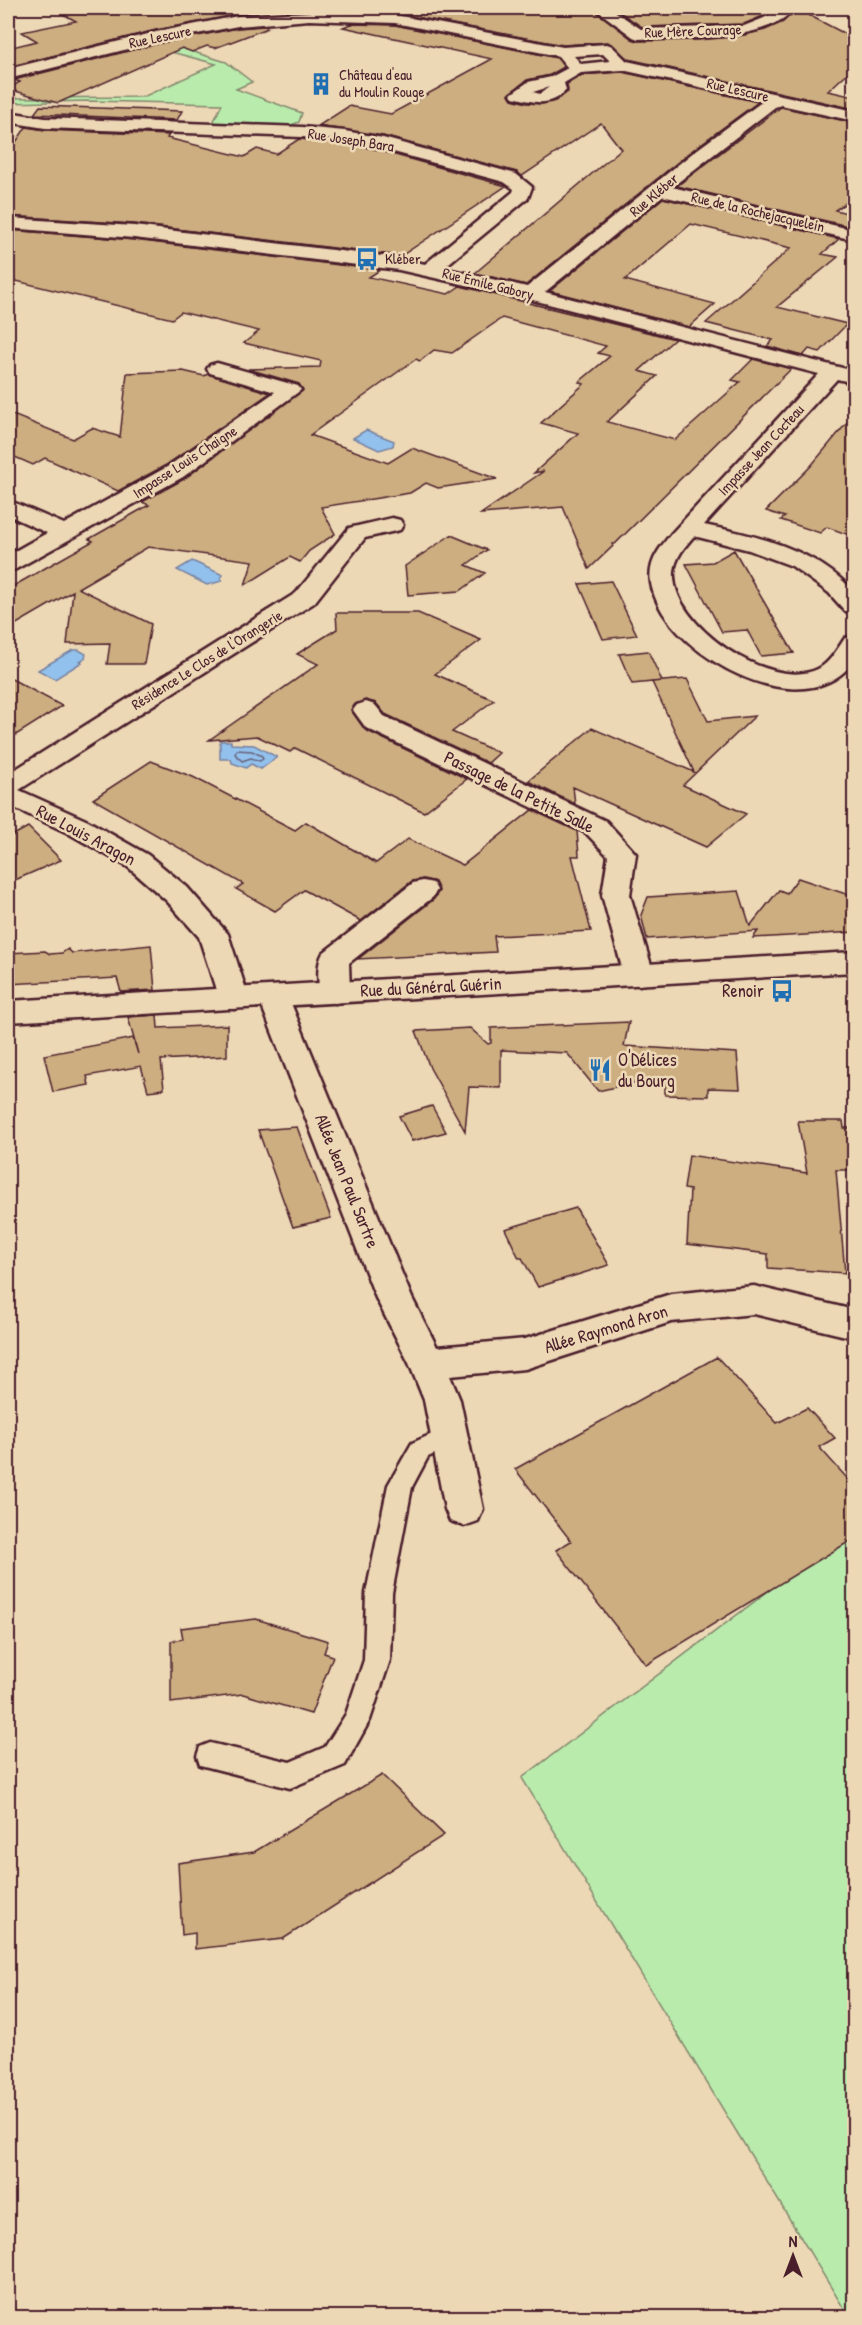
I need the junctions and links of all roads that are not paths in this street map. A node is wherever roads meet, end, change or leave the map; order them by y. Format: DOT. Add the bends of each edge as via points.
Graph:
graph roads {
  1 [pos="601,8"];
  2 [pos="788,8"];
  3 [pos="119,28"];
  4 [pos="638,34"];
  5 [pos="129,44"];
  6 [pos="607,49"];
  7 [pos="563,52"];
  8 [pos="622,65"];
  9 [pos="577,69"];
  10 [pos="8,74"];
  11 [pos="779,100"];
  12 [pos="511,108"];
  13 [pos="855,116"];
  14 [pos="8,117"];
  15 [pos="45,123"];
  16 [pos="14,135"];
  17 [pos="662,190"];
  18 [pos="8,223"];
  19 [pos="855,235"];
  20 [pos="429,270"];
  21 [pos="531,294"];
  22 [pos="217,369"];
  23 [pos="844,374"];
  24 [pos="8,507"];
  25 [pos="392,525"];
  26 [pos="688,528"];
  27 [pos="65,533"];
  28 [pos="8,564"];
  29 [pos="855,606"];
  30 [pos="855,643"];
  31 [pos="366,710"];
  32 [pos="8,785"];
  33 [pos="8,795"];
  34 [pos="423,890"];
  35 [pos="855,962"];
  36 [pos="639,975"];
  37 [pos="335,993"];
  38 [pos="273,996"];
  39 [pos="234,999"];
  40 [pos="8,1012"];
  41 [pos="855,1324"];
  42 [pos="428,1363"];
  43 [pos="450,1436"];
  44 [pos="464,1509"];
  45 [pos="210,1756"];
  1 -- 4 [label="street, Rue Mère Courage"];
  2 -- 4 [label="street, Rue Mère Courage" via="746,30"];
  3 -- 5 [label="street"];
  4 -- 6 [label="street"];
  5 -- 7 [label="street, Rue Lescure" via="238,21 335,16 424,23"];
  5 -- 10 [label="street, Rue Lescure"];
  6 -- 7 [label="street, Rue Lescure"];
  6 -- 8 [label="street"];
  7 -- 9 [label="street"];
  8 -- 9 [label="street, Rue Lescure"];
  8 -- 11 [label="street, Rue Lescure"];
  9 -- 12 [label="street" via="556,81 534,85 519,94 530,97"];
  11 -- 13 [label="street, Rue Lescure"];
  11 -- 17 [label="street, Rue Kléber" via="701,155"];
  14 -- 15 [label="street"];
  15 -- 16 [label="street"];
  15 -- 20 [label="street, Rue Joseph Bara" via="345,136 510,178 523,187 522,194"];
  17 -- 19 [label="street, Rue de la Rochejacquelein"];
  17 -- 21 [label="street, Rue Kléber"];
  18 -- 20 [label="street, Rue Émile Gabory" via="204,239"];
  20 -- 21 [label="street, Rue Émile Gabory"];
  21 -- 23 [label="street, Rue Émile Gabory"];
  22 -- 27 [label="street, Impasse Louis Chaigne" via="291,390 175,472"];
  23 -- 26 [label="street, Impasse Jean Cocteau"];
  24 -- 27 [label="street"];
  25 -- 32 [label="street, Résidence Le Clos de l'Orangerie" via="357,533 305,598"];
  26 -- 29 [label="street" via="742,539 814,567 840,586"];
  26 -- 30 [label="street, Impasse Jean Cocteau" via="667,553 662,578 669,602 707,649 760,675 790,681 824,675 843,660"];
  27 -- 28 [label="street, Impasse Louis Chaigne"];
  31 -- 36 [label="street, Passage de la Petite Salle" via="375,722 596,827 622,854 616,895"];
  33 -- 39 [label="street, Rue Louis Aragon" via="78,827 138,861 177,894 213,934"];
  34 -- 37 [label="street" via="334,960"];
  35 -- 36 [label="street, Rue du Général Guérin"];
  36 -- 37 [label="street, Rue du Général Guérin"];
  37 -- 38 [label="street, Rue du Général Guérin"];
  38 -- 39 [label="street, Rue du Général Guérin"];
  38 -- 42 [label="street, Allée Jean Paul Sartre" via="394,1298"];
  39 -- 40 [label="street, Rue du Général Guérin"];
  41 -- 42 [label="street, Allée Raymond Aron" via="754,1300 671,1308 525,1354"];
  42 -- 43 [label="street, Allée Jean Paul Sartre"];
  43 -- 44 [label="street, Allée Jean Paul Sartre"];
  43 -- 45 [label="lane" via="420,1450 399,1485 380,1593 377,1660 357,1720 335,1756 290,1776"];
}
